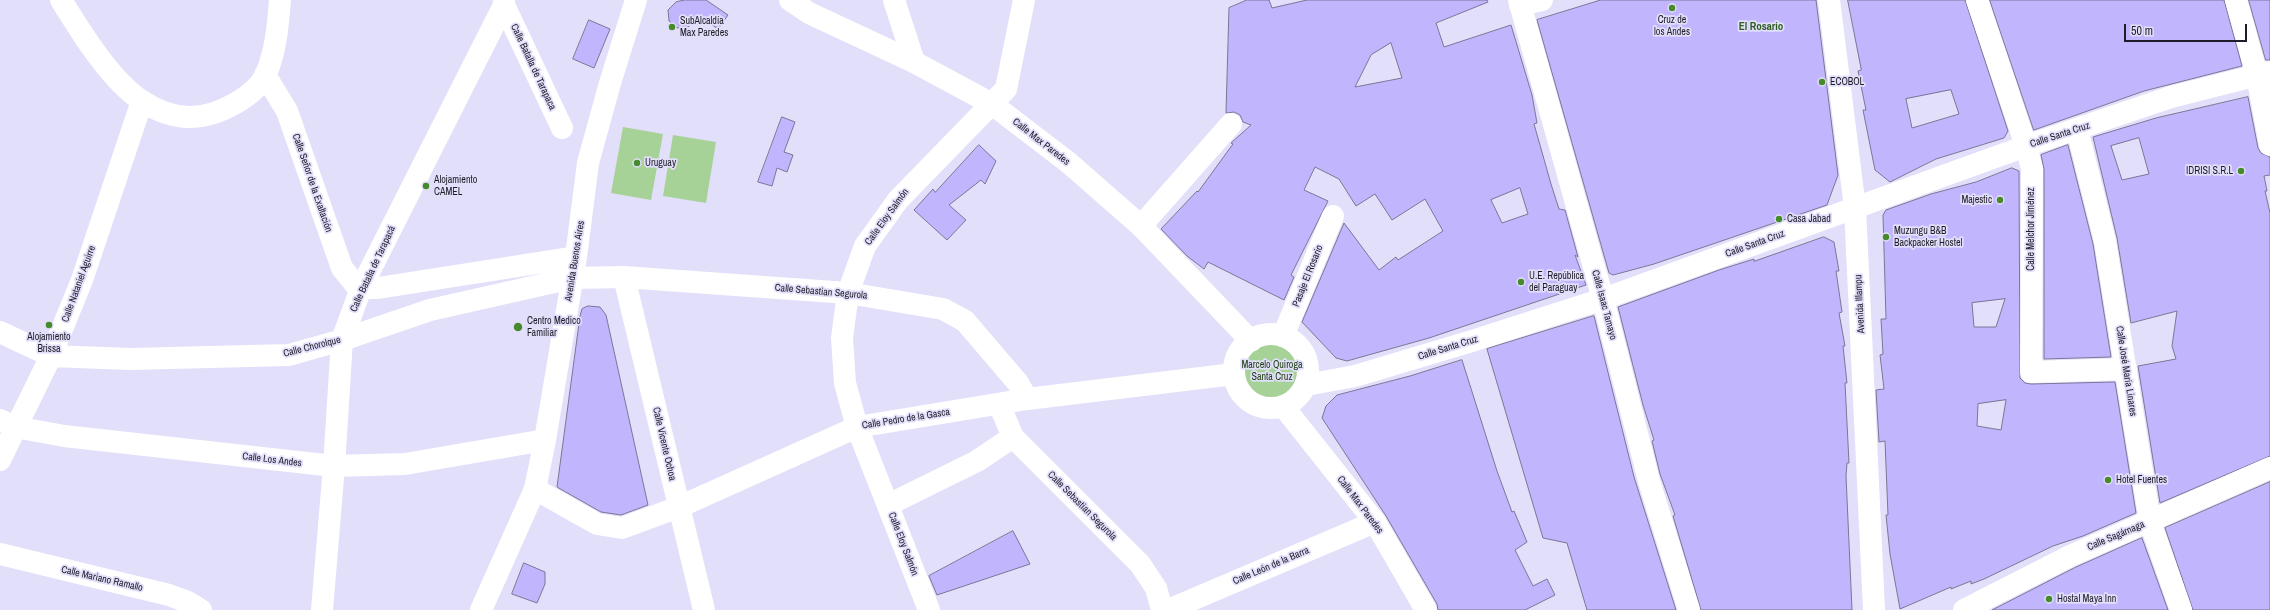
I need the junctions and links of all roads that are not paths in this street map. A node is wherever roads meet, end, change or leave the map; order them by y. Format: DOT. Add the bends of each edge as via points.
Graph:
graph roads {
  1 [pos="61,0"];
  2 [pos="280,0"];
  3 [pos="636,0"];
  4 [pos="790,0"];
  5 [pos="894,0"];
  6 [pos="1024,0"];
  7 [pos="1542,0"];
  8 [pos="1829,0"];
  9 [pos="1977,0"];
  10 [pos="2236,0"];
  11 [pos="504,2"];
  12 [pos="1520,3"];
  13 [pos="914,62"];
  14 [pos="2264,73"];
  15 [pos="265,75"];
  16 [pos="142,101"];
  17 [pos="992,104"];
  18 [pos="1231,124"];
  19 [pos="562,128"];
  20 [pos="2078,129"];
  21 [pos="2270,144"];
  22 [pos="2026,146"];
  23 [pos="1855,208"];
  24 [pos="1333,216"];
  25 [pos="1141,226"];
  26 [pos="574,267"];
  27 [pos="624,277"];
  28 [pos="361,288"];
  29 [pos="848,293"];
  30 [pos="1603,299"];
  31 [pos="0,332"];
  32 [pos="1283,336"];
  33 [pos="342,340"];
  34 [pos="1250,341"];
  35 [pos="51,356"];
  36 [pos="2126,369"];
  37 [pos="1234,374"];
  38 [pos="1306,385"];
  39 [pos="1027,399"];
  40 [pos="999,404"];
  41 [pos="1283,406"];
  42 [pos="8,423"];
  43 [pos="857,427"];
  44 [pos="1013,437"];
  45 [pos="545,440"];
  46 [pos="0,460"];
  47 [pos="334,466"];
  48 [pos="2270,468"];
  49 [pos="535,489"];
  50 [pos="888,505"];
  51 [pos="679,507"];
  52 [pos="1375,522"];
  53 [pos="2150,522"];
  54 [pos="0,554"];
  55 [pos="201,610"];
  56 [pos="322,610"];
  57 [pos="481,610"];
  58 [pos="704,610"];
  59 [pos="929,610"];
  60 [pos="1162,610"];
  61 [pos="1168,610"];
  62 [pos="1426,610"];
  63 [pos="1689,610"];
  64 [pos="1874,610"];
  65 [pos="1964,610"];
  66 [pos="2181,610"];
  1 -- 16 [label="street" via="107,66"];
  2 -- 15 [label="street" via="272,55"];
  3 -- 26 [label="street, Avenida Buenos Aires" via="588,163"];
  4 -- 13 [label="street, Calle Max Paredes" via="809,13"];
  5 -- 13 [label="street"];
  6 -- 17 [label="street, Calle Eloy Salmón" via="1006,89"];
  7 -- 12 [label="street"];
  8 -- 23 [label="street, Avenida Illampu"];
  9 -- 22 [label="street, Calle Melchor Jiménez"];
  10 -- 14 [label="street"];
  11 -- 19 [label="street, Calle Batalla de Tarapaca"];
  11 -- 28 [label="street, Calle Batalla de Tarapacá"];
  12 -- 30 [label="street, Calle Isaac Tamayo"];
  13 -- 17 [label="street, Calle Max Paredes"];
  14 -- 20 [label="street, Calle Santa Cruz" via="2171,97"];
  14 -- 21 [label="street"];
  15 -- 16 [label="street" via="259,85 240,100 218,113 202,118 175,114"];
  15 -- 28 [label="street, Calle Señor de la Exaltación" via="287,110 342,268"];
  16 -- 35 [label="street, Calle Nataniel Aguirre" via="82,280"];
  17 -- 25 [label="street, Calle Max Paredes" via="1069,163"];
  17 -- 29 [label="street, Calle Eloy Salmón" via="898,200 865,246"];
  18 -- 25 [label="street"];
  20 -- 22 [label="street, Calle Santa Cruz"];
  20 -- 36 [label="street, Calle José María Linares" via="2105,241"];
  22 -- 23 [label="street, Calle Santa Cruz"];
  22 -- 36 [label="street, Calle Melchor Jiménez" via="2032,169 2031,372"];
  23 -- 30 [label="street, Calle Santa Cruz"];
  23 -- 64 [label="street, Avenida Illampu"];
  24 -- 32 [label="street, Pasaje El Rosario"];
  25 -- 34 [label="street, Calle Max Paredes"];
  26 -- 27 [label="street, Calle Sebastian Segurola"];
  26 -- 28 [label="street"];
  26 -- 33 [label="street, Calle Chorolque" via="430,310"];
  26 -- 45 [label="street, Avenida Buenos Aires"];
  27 -- 29 [label="street, Calle Sebastian Segurola"];
  27 -- 51 [label="street, Calle Vicente Ochoa"];
  28 -- 33 [label="street, Calle Batalla de Tarapacá"];
  29 -- 39 [label="street, Calle Sebastian Segurola" via="943,308 955,314 975,332 1018,383"];
  29 -- 43 [label="street, Calle Eloy Salmón" via="842,338 845,383"];
  30 -- 38 [label="street, Calle Santa Cruz" via="1355,376"];
  30 -- 63 [label="street, Calle Isaac Tamayo" via="1649,481"];
  31 -- 35 [label="street, Calle Chorolque"];
  32 -- 34 [label="street" via="1272,334"];
  32 -- 38 [label="street" via="1296,344 1305,356 1308,370"];
  33 -- 35 [label="street, Calle Chorolque" via="289,355 137,359"];
  33 -- 47 [label="street, Calle Batalla de Tarapacá"];
  34 -- 37 [label="street" via="1238,355"];
  35 -- 42 [label="street, Calle Nataniel Aguirre"];
  36 -- 53 [label="street, Calle José María Linares"];
  37 -- 39 [label="street, Calle Pedro de la Gasca"];
  37 -- 41 [label="street" via="1240,392 1247,399 1264,408"];
  38 -- 41 [label="street" via="1300,394"];
  39 -- 40 [label="street, Calle Pedro de la Gasca"];
  40 -- 43 [label="street, Calle Pedro de la Gasca"];
  40 -- 44 [label="street, Calle Sebastian Segurola"];
  41 -- 52 [label="street, Calle Max Paredes"];
  42 -- 46 [label="street, Calle Nataniel Aguirre"];
  42 -- 47 [label="street, Calle Los Andes" via="64,436"];
  43 -- 50 [label="street, Calle Eloy Salmón"];
  43 -- 51 [label="street, Calle Pedro de la Gasca"];
  44 -- 50 [label="street" via="976,461"];
  44 -- 60 [label="street, Calle Sebastian Segurola" via="1140,564 1156,588"];
  45 -- 47 [label="street, Calle Los Andes" via="405,464"];
  45 -- 49 [label="street, Avenida Buenos Aires"];
  47 -- 56 [label="street, Calle Batalla de Tarapacá"];
  48 -- 53 [label="street, Calle Sagárnaga"];
  49 -- 51 [label="street, Calle Pedro de la Gasca" via="597,524 622,528"];
  49 -- 57 [label="street, Avenida Buenos Aires"];
  50 -- 59 [label="street, Calle Eloy Salmón"];
  51 -- 58 [label="street, Calle Vicente Ochoa"];
  52 -- 61 [label="street, Calle León de la Barra"];
  52 -- 62 [label="street, Calle Max Paredes"];
  53 -- 65 [label="street, Calle Sagárnaga" via="2070,556"];
  53 -- 66 [label="street, Calle José María Linares"];
  54 -- 55 [label="street, Calle Mariano Ramallo" via="169,595"];
}
